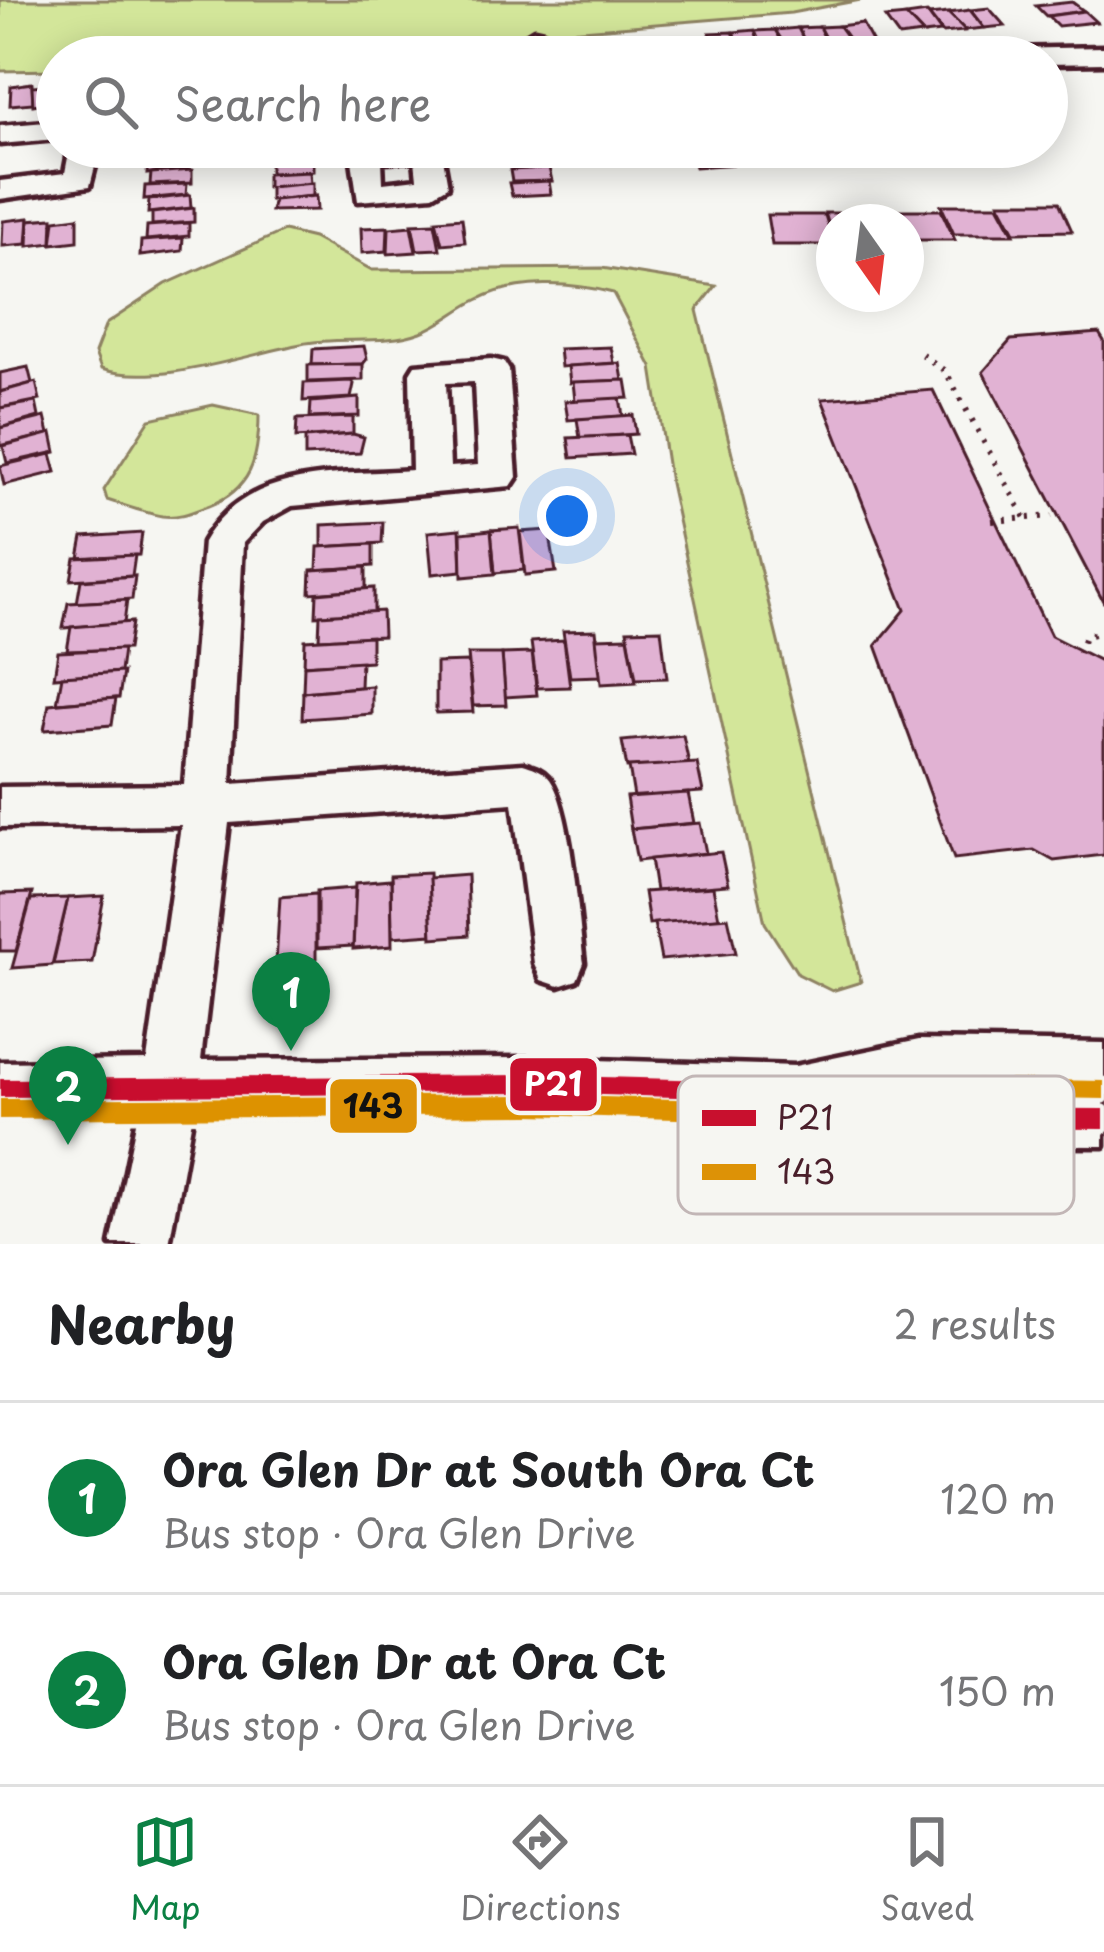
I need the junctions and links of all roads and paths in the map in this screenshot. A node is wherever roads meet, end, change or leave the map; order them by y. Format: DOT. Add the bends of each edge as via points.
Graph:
graph roads {
  1 [pos="1104,55"];
  2 [pos="1068,56"];
  3 [pos="36,132"];
  4 [pos="0,135"];
  5 [pos="81,168"];
  6 [pos="367,168"];
  7 [pos="432,168"];
  8 [pos="0,190"];
  9 [pos="922,354"];
  10 [pos="431,480"];
  11 [pos="1052,516"];
  12 [pos="1024,518"];
  13 [pos="992,521"];
  14 [pos="1104,632"];
  15 [pos="1079,653"];
  16 [pos="205,806"];
  17 [pos="0,807"];
  18 [pos="559,963"];
  19 [pos="1104,1069"];
  20 [pos="865,1076"];
  21 [pos="0,1088"];
  22 [pos="170,1088"];
  23 [pos="678,1088"];
  24 [pos="1074,1119"];
  25 [pos="1104,1119"];
  26 [pos="140,1244"];
  1 -- 2 [label="street"];
  3 -- 4 [label="street"];
  5 -- 8 [label="street" via="79,180"];
  6 -- 7 [label="street" via="369,194 433,186"];
  9 -- 12 [label="path" via="946,372"];
  10 -- 16 [label="street" via="286,494 234,523 223,542"];
  11 -- 12 [label="path"];
  12 -- 13 [label="path"];
  14 -- 15 [label="path" via="1085,636"];
  16 -- 17 [label="street"];
  16 -- 18 [label="street" via="524,783 540,815"];
  16 -- 22 [label="street"];
  19 -- 20 [label="street" via="919,1066"];
  21 -- 22 [label="street"];
  22 -- 23 [label="street"];
  22 -- 26 [label="street"];
  24 -- 25 [label="street"];
}
